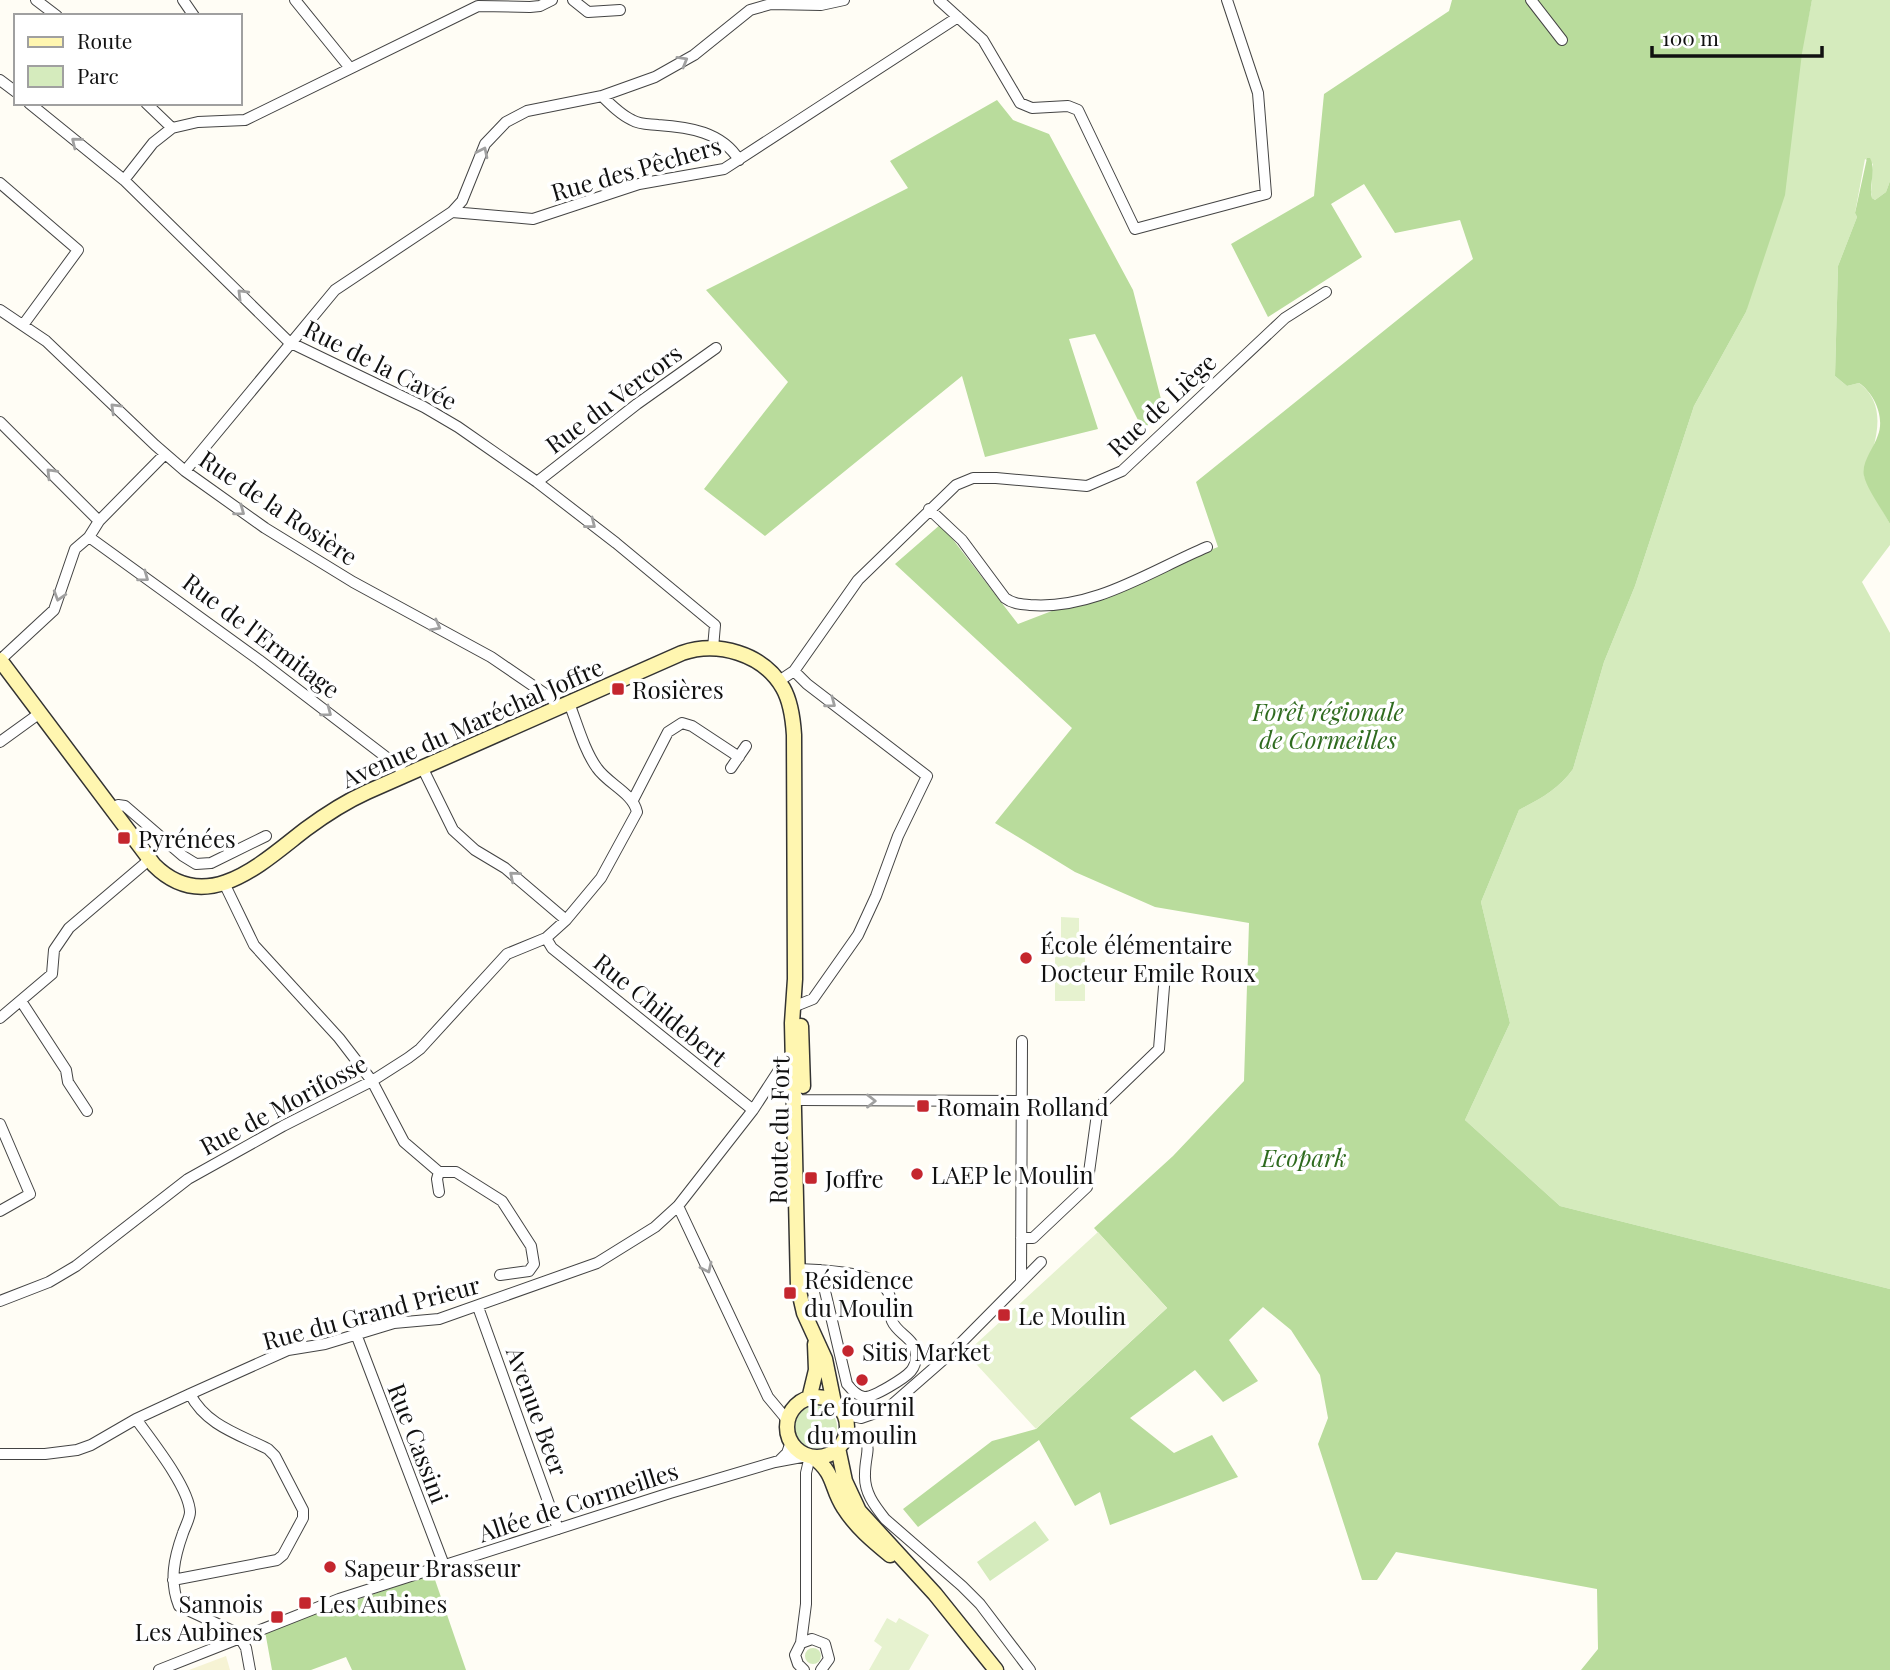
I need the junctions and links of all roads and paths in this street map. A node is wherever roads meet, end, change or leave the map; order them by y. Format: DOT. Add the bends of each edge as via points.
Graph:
graph roads {
  1 [pos="36,0"];
  2 [pos="295,0"];
  3 [pos="552,0"];
  4 [pos="573,0"];
  5 [pos="844,0"];
  6 [pos="939,0"];
  7 [pos="1227,0"];
  8 [pos="1531,0"];
  9 [pos="620,10"];
  10 [pos="54,14"];
  11 [pos="958,17"];
  12 [pos="1562,40"];
  13 [pos="350,68"];
  14 [pos="0,80"];
  15 [pos="14,91"];
  16 [pos="603,96"];
  17 [pos="31,105"];
  18 [pos="148,105"];
  19 [pos="172,128"];
  20 [pos="739,160"];
  21 [pos="124,180"];
  22 [pos="0,183"];
  23 [pos="452,212"];
  24 [pos="1326,292"];
  25 [pos="0,310"];
  26 [pos="23,325"];
  27 [pos="289,342"];
  28 [pos="716,348"];
  29 [pos="0,422"];
  30 [pos="165,454"];
  31 [pos="185,471"];
  32 [pos="537,482"];
  33 [pos="929,509"];
  34 [pos="99,521"];
  35 [pos="89,537"];
  36 [pos="1207,547"];
  37 [pos="713,648"];
  38 [pos="0,660"];
  39 [pos="794,671"];
  40 [pos="779,681"];
  41 [pos="563,705"];
  42 [pos="40,713"];
  43 [pos="0,742"];
  44 [pos="746,746"];
  45 [pos="739,757"];
  46 [pos="422,767"];
  47 [pos="731,768"];
  48 [pos="403,775"];
  49 [pos="633,800"];
  50 [pos="111,809"];
  51 [pos="266,836"];
  52 [pos="149,860"];
  53 [pos="224,883"];
  54 [pos="566,920"];
  55 [pos="547,938"];
  56 [pos="1165,974"];
  57 [pos="21,1000"];
  58 [pos="796,1007"];
  59 [pos="0,1018"];
  60 [pos="1022,1041"];
  61 [pos="798,1060"];
  62 [pos="372,1081"];
  63 [pos="798,1096"];
  64 [pos="1021,1101"];
  65 [pos="753,1110"];
  66 [pos="87,1111"];
  67 [pos="0,1124"];
  68 [pos="439,1172"];
  69 [pos="439,1192"];
  70 [pos="678,1206"];
  71 [pos="0,1211"];
  72 [pos="1021,1238"];
  73 [pos="1041,1262"];
  74 [pos="799,1269"];
  75 [pos="820,1270"];
  76 [pos="517,1272"];
  77 [pos="500,1275"];
  78 [pos="1021,1280"];
  79 [pos="525,1290"];
  80 [pos="0,1301"];
  81 [pos="478,1307"];
  82 [pos="356,1334"];
  83 [pos="814,1340"];
  84 [pos="190,1394"];
  85 [pos="809,1399"];
  86 [pos="838,1409"];
  87 [pos="136,1419"];
  88 [pos="788,1421"];
  89 [pos="846,1432"];
  90 [pos="791,1442"];
  91 [pos="838,1448"];
  92 [pos="0,1454"];
  93 [pos="810,1456"];
  94 [pos="775,1462"];
  95 [pos="558,1529"];
  96 [pos="444,1565"];
  97 [pos="173,1580"];
  98 [pos="934,1592"];
  99 [pos="804,1622"];
  100 [pos="242,1639"];
  101 [pos="817,1639"];
  102 [pos="800,1643"];
  103 [pos="159,1670"];
  104 [pos="250,1670"];
  105 [pos="804,1670"];
  106 [pos="821,1670"];
  107 [pos="996,1670"];
  108 [pos="1030,1670"];
  1 -- 10 [label="street"];
  2 -- 13 [label="street"];
  3 -- 13 [label="street" via="540,6 478,6"];
  4 -- 9 [label="street" via="588,12"];
  16 -- 5 [label="street, one-way" via="655,77 694,55 750,10 771,4 821,5"];
  6 -- 11 [label="street"];
  7 -- 11 [label="street" via="1258,93 1266,194 1135,229 1078,110 1068,106 1032,108 1020,103 983,40"];
  8 -- 12 [label="street"];
  11 -- 20 [label="street, Rue des Pêchers"];
  13 -- 19 [label="street" via="244,120"];
  14 -- 15 [label="street"];
  16 -- 20 [label="street" via="632,121 709,134"];
  23 -- 16 [label="street, one-way" via="462,201 485,144 506,122 527,111"];
  21 -- 17 [label="street, Rue de la Cavée, one-way"];
  18 -- 19 [label="street"];
  19 -- 21 [label="street"];
  20 -- 23 [label="street, Rue des Pêchers" via="724,169 639,184 533,219"];
  27 -- 21 [label="street, Rue de la Cavée, one-way"];
  22 -- 26 [label="street" via="78,250"];
  23 -- 27 [label="street" via="335,290"];
  24 -- 33 [label="street, Rue de Liège" via="1284,318 1122,471 1087,486 973,478 956,485"];
  25 -- 26 [label="street, Rue de la Rosière"];
  30 -- 26 [label="street, Rue de la Rosière, one-way" via="46,341"];
  27 -- 31 [label="street"];
  27 -- 32 [label="street, Rue de la Cavée" via="442,416"];
  28 -- 32 [label="street, Rue du Vercors"];
  34 -- 29 [label="street, one-way"];
  30 -- 31 [label="street, Rue de la Rosière"];
  30 -- 34 [label="street"];
  31 -- 41 [label="street, Rue de la Rosière, one-way" via="265,528 491,657"];
  32 -- 37 [label="street, Rue de la Cavée, one-way" via="715,625"];
  33 -- 36 [label="street" via="962,540 1005,598 1021,604 1051,607 1079,602"];
  33 -- 39 [label="street, Rue de Liège" via="858,580"];
  34 -- 35 [label="street"];
  35 -- 38 [label="street, one-way" via="75,549 54,610"];
  35 -- 48 [label="street, Rue de l'Ermitage, one-way" via="259,660 399,767"];
  37 -- 40 [label="street, Avenue du Maréchal Joffre" via="751,659"];
  37 -- 41 [label="street, Avenue du Maréchal Joffre" via="682,653"];
  38 -- 42 [label="street, Avenue du Maréchal Joffre"];
  39 -- 40 [label="street"];
  39 -- 58 [label="street, one-way" via="926,776 858,935 813,999"];
  40 -- 58 [label="street" via="789,703 794,735"];
  41 -- 46 [label="street, Avenue du Maréchal Joffre"];
  41 -- 49 [label="street" via="596,767"];
  42 -- 43 [label="street"];
  42 -- 50 [label="street, Avenue du Maréchal Joffre"];
  44 -- 45 [label="street"];
  45 -- 47 [label="street"];
  45 -- 49 [label="street, Rue de Morifosse" via="682,723 668,732"];
  46 -- 48 [label="street, Avenue du Maréchal Joffre"];
  54 -- 46 [label="street, one-way" via="453,830"];
  48 -- 53 [label="street, Avenue du Maréchal Joffre" via="345,803 253,871"];
  49 -- 54 [label="street, Rue de Morifosse" via="637,811 621,843 601,878"];
  50 -- 51 [label="street" via="125,806 196,864 211,863"];
  50 -- 52 [label="street, Avenue du Maréchal Joffre"];
  52 -- 53 [label="street, Avenue du Maréchal Joffre" via="178,881 200,886"];
  52 -- 57 [label="street" via="69,928 54,950 52,974"];
  53 -- 62 [label="street" via="254,945 322,1018"];
  54 -- 55 [label="street, Rue de Morifosse"];
  55 -- 62 [label="street, Rue de Morifosse" via="508,954 420,1049"];
  55 -- 65 [label="street, Rue Childebert" via="552,948"];
  56 -- 72 [label="street" via="1159,1049 1097,1114 1087,1187 1032,1238"];
  57 -- 59 [label="street"];
  57 -- 66 [label="street"];
  58 -- 61 [label="street, Route du Fort" via="801,1025"];
  58 -- 61 [label="street, Route du Fort" via="792,1043"];
  60 -- 64 [label="street"];
  61 -- 63 [label="street, Route du Fort"];
  61 -- 65 [label="street, Rue du Grand Prieur" via="779,1070"];
  62 -- 68 [label="street" via="404,1142"];
  62 -- 80 [label="street, Rue de Morifosse" via="188,1179 76,1266"];
  63 -- 64 [label="street, one-way"];
  63 -- 74 [label="street, Route du Fort"];
  64 -- 72 [label="street"];
  65 -- 70 [label="street, Rue du Grand Prieur"];
  67 -- 71 [label="street" via="30,1194"];
  68 -- 69 [label="street"];
  68 -- 76 [label="street" via="456,1172 506,1206 531,1246 534,1264"];
  70 -- 79 [label="street, Rue du Grand Prieur" via="655,1227 597,1263"];
  70 -- 88 [label="street, one-way" via="768,1397"];
  72 -- 78 [label="street"];
  73 -- 78 [label="street"];
  74 -- 75 [label="street"];
  74 -- 83 [label="street, Route du Fort" via="800,1300"];
  75 -- 75 [label="street" via="856,1275 882,1285 891,1297 893,1323 914,1345 916,1361 909,1372 872,1396 864,1397 847,1384"];
  76 -- 77 [label="street"];
  76 -- 79 [label="street"];
  78 -- 86 [label="street" via="887,1409 861,1418"];
  79 -- 81 [label="street, Rue du Grand Prieur"];
  81 -- 82 [label="street, Rue du Grand Prieur"];
  81 -- 95 [label="street, Avenue Beer"];
  82 -- 84 [label="street, Rue du Grand Prieur" via="288,1350"];
  82 -- 96 [label="street, Rue Cassini"];
  83 -- 85 [label="street, Route du Fort" via="816,1370"];
  83 -- 86 [label="street, Route du Fort" via="825,1359"];
  84 -- 87 [label="street, Rue du Grand Prieur"];
  84 -- 97 [label="street" via="210,1420 268,1448 301,1503 303,1518 277,1560"];
  85 -- 86 [label="street" via="824,1399"];
  85 -- 88 [label="street" via="797,1405"];
  86 -- 89 [label="street"];
  87 -- 92 [label="street, Rue du Grand Prieur" via="77,1450"];
  87 -- 97 [label="street" via="185,1494 190,1513 176,1552"];
  88 -- 90 [label="street"];
  89 -- 91 [label="street"];
  89 -- 108 [label="street" via="867,1441 866,1485 876,1508 980,1604"];
  90 -- 93 [label="street"];
  90 -- 94 [label="street" via="787,1453"];
  91 -- 93 [label="street"];
  91 -- 98 [label="street" via="845,1481 859,1511"];
  93 -- 94 [label="street, Allée de Cormeilles"];
  93 -- 98 [label="street" via="831,1475 842,1506 859,1528"];
  93 -- 99 [label="street"];
  94 -- 95 [label="street, Allée de Cormeilles"];
  95 -- 96 [label="street, Allée de Cormeilles"];
  96 -- 100 [label="street, Allée de Cormeilles" via="321,1605"];
  97 -- 100 [label="street" via="179,1606"];
  98 -- 107 [label="street"];
  99 -- 101 [label="street"];
  99 -- 102 [label="street"];
  100 -- 103 [label="street, Allée de Cormeilles"];
  100 -- 104 [label="street"];
  101 -- 102 [label="street"];
  101 -- 106 [label="street" via="829,1654"];
  102 -- 105 [label="street" via="795,1658"];
}
